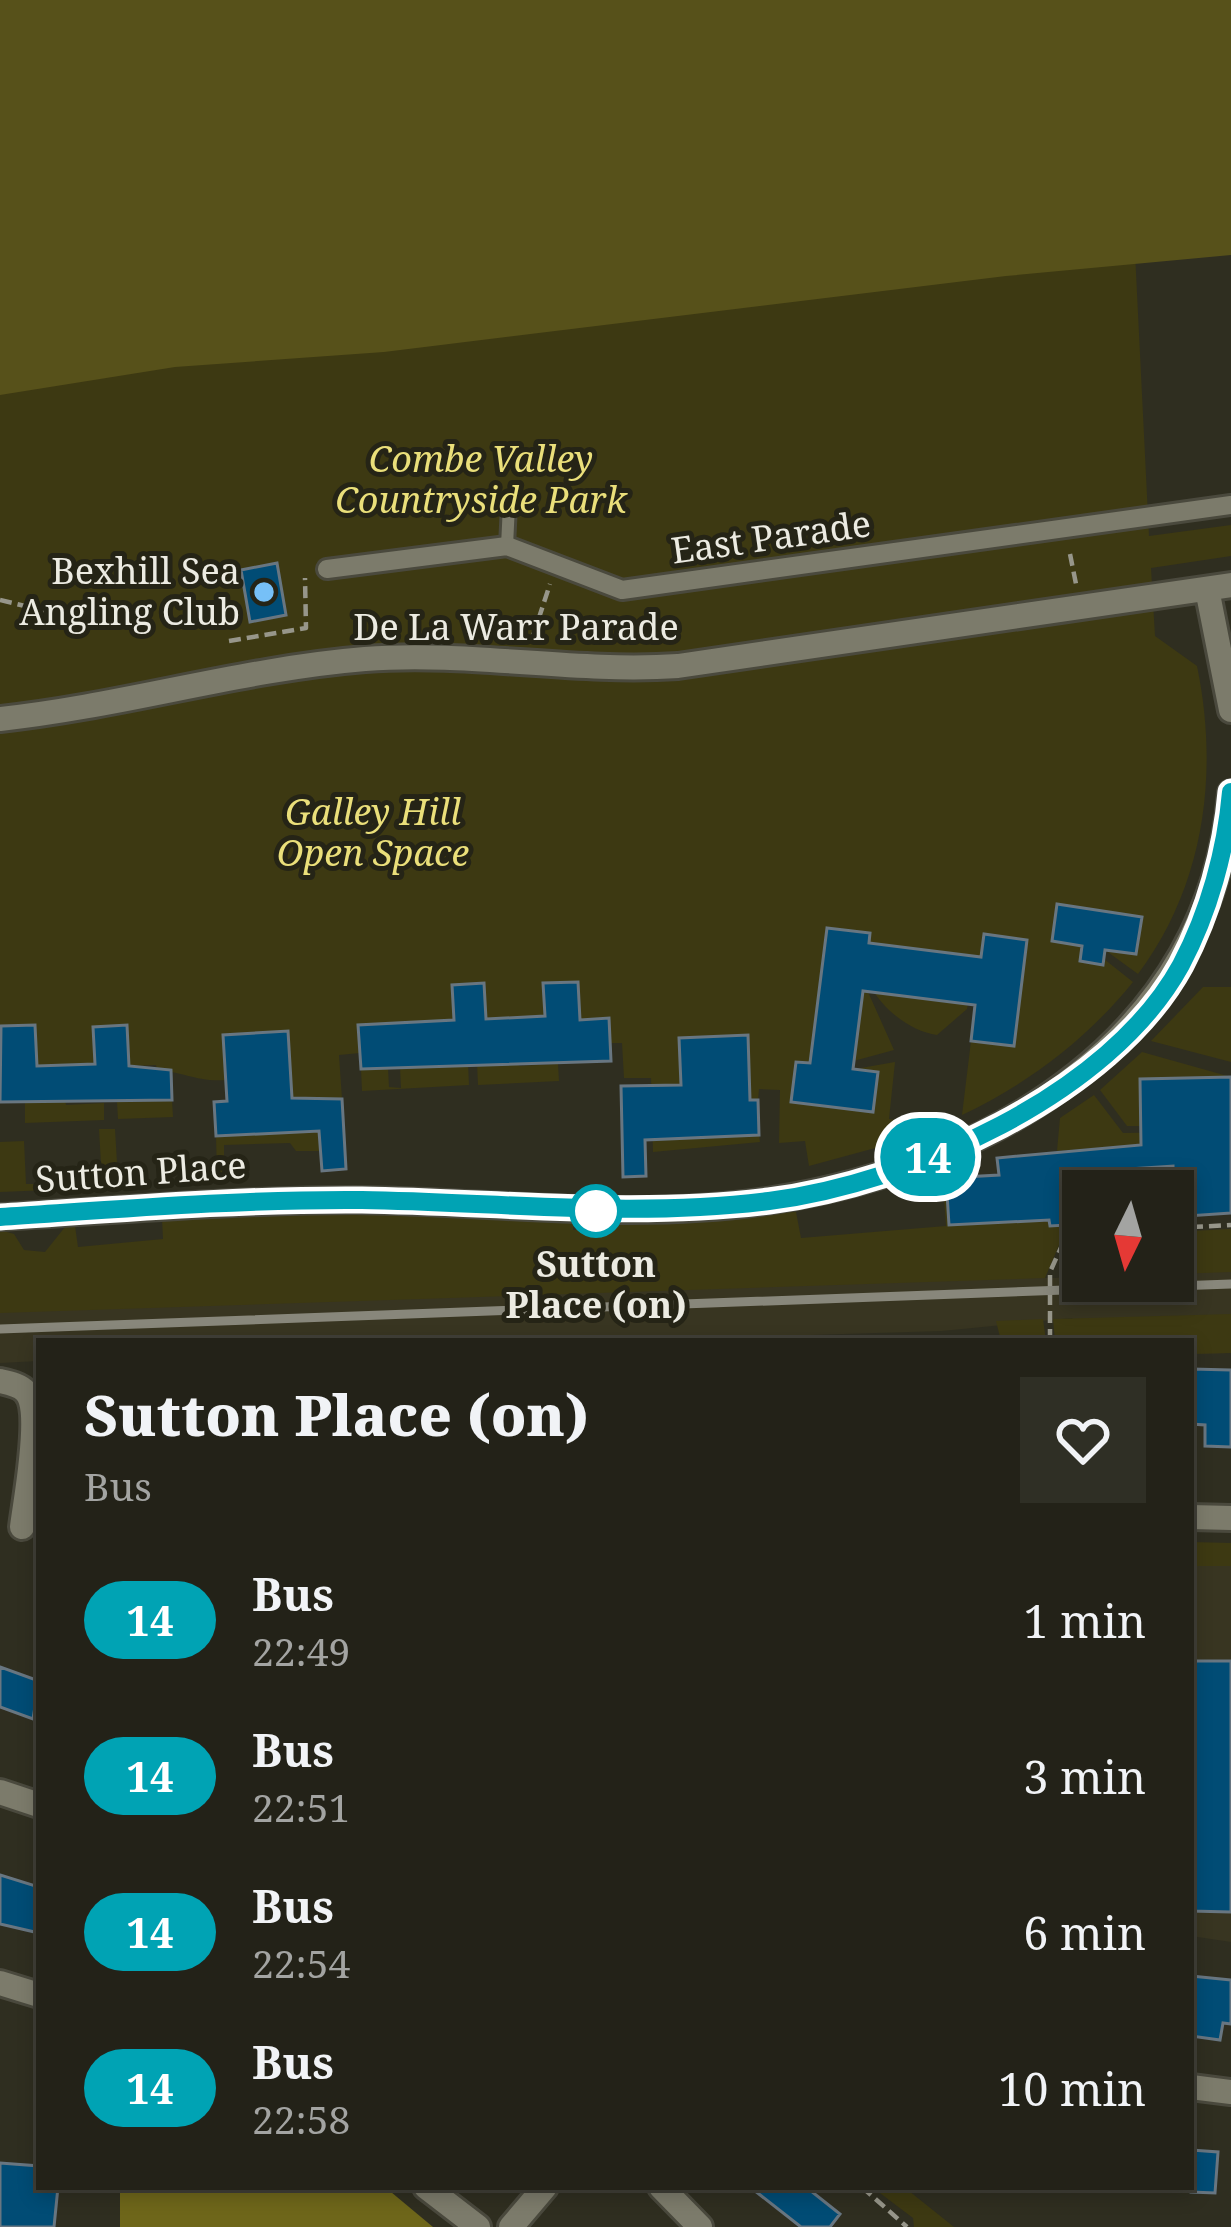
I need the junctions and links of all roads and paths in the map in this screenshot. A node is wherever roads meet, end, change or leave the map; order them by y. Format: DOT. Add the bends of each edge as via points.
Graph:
graph roads {
  1 [pos="509,505"];
  2 [pos="1231,506"];
  3 [pos="1066,529"];
  4 [pos="507,546"];
  5 [pos="556,568"];
  6 [pos="327,569"];
  7 [pos="1219,587"];
  8 [pos="0,600"];
  9 [pos="1080,607"];
  10 [pos="71,617"];
  11 [pos="229,641"];
  12 [pos="524,666"];
  13 [pos="1231,710"];
  14 [pos="0,719"];
  15 [pos="1231,793"];
  16 [pos="0,1217"];
  17 [pos="1231,1225"];
  18 [pos="1194,1227"];
  19 [pos="1062,1245"];
  20 [pos="1050,1338"];
  21 [pos="0,1381"];
  22 [pos="0,1468"];
  23 [pos="34,1471"];
  24 [pos="1194,1517"];
  25 [pos="1231,1518"];
  26 [pos="22,1528"];
  27 [pos="0,1792"];
  28 [pos="36,1804"];
  29 [pos="0,1983"];
  30 [pos="36,1994"];
  31 [pos="1194,2087"];
  32 [pos="1231,2092"];
  33 [pos="430,2190"];
  34 [pos="542,2190"];
  35 [pos="664,2190"];
  36 [pos="865,2190"];
  37 [pos="478,2227"];
  38 [pos="511,2227"];
  39 [pos="700,2227"];
  40 [pos="907,2227"];
  1 -- 4 [label="lane"];
  2 -- 3 [label="street, East Parade"];
  3 -- 5 [label="street, East Parade" via="622,590"];
  3 -- 9 [label="path"];
  4 -- 5 [label="street, East Parade"];
  4 -- 6 [label="street"];
  5 -- 12 [label="path"];
  6 -- 11 [label="path" via="305,578 306,628"];
  7 -- 9 [label="street, De La Warr Parade"];
  7 -- 13 [label="street"];
  8 -- 10 [label="path"];
  9 -- 12 [label="street, De La Warr Parade" via="678,666"];
  12 -- 14 [label="street, De La Warr Parade" via="363,659"];
  15 -- 16 [label="street, Sutton Place" via="1202,914 1153,1005 1074,1080 976,1137 850,1184 685,1208 281,1200"];
  17 -- 18 [label="path"];
  19 -- 20 [label="path" via="1050,1272"];
  21 -- 23 [label="street" via="31,1399"];
  22 -- 23 [label="street"];
  23 -- 26 [label="street"];
  24 -- 25 [label="street"];
  27 -- 28 [label="street"];
  29 -- 30 [label="street"];
  31 -- 32 [label="street"];
  33 -- 37 [label="street"];
  34 -- 38 [label="street"];
  35 -- 39 [label="street"];
  36 -- 40 [label="path"];
}
